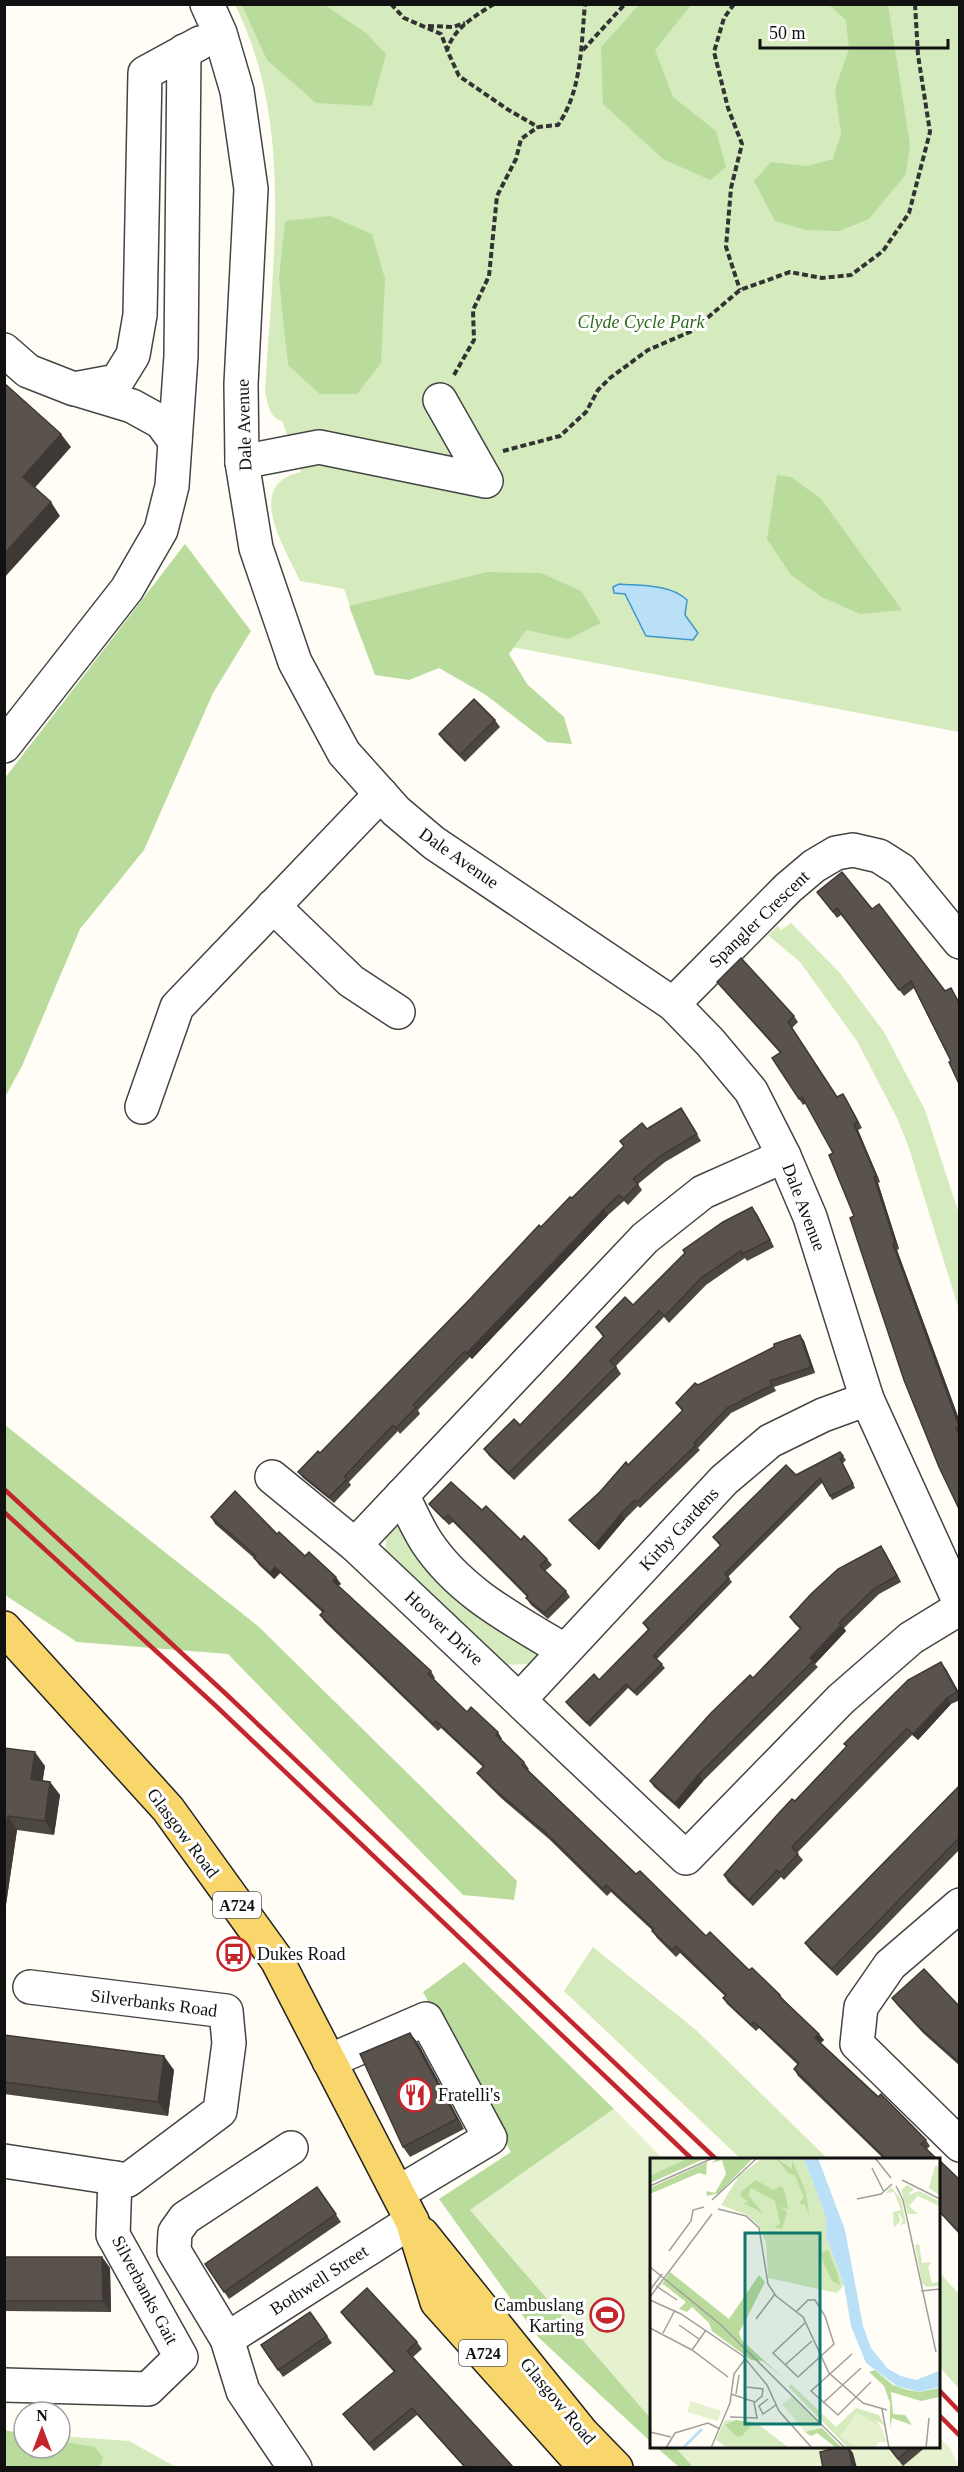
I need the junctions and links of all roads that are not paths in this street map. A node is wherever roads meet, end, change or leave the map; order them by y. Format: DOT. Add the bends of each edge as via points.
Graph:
graph roads {
  1 [pos="213,19"];
  2 [pos="184,51"];
  3 [pos="4,350"];
  4 [pos="74,389"];
  5 [pos="440,400"];
  6 [pos="175,441"];
  7 [pos="242,462"];
  8 [pos="4,746"];
  9 [pos="381,794"];
  10 [pos="273,906"];
  11 [pos="960,942"];
  12 [pos="673,1004"];
  13 [pos="398,1012"];
  14 [pos="142,1107"];
  15 [pos="784,1156"];
  16 [pos="867,1399"];
  17 [pos="272,1477"];
  18 [pos="402,1496"];
  19 [pos="355,1545"];
  20 [pos="960,1605"];
  21 [pos="4,1628"];
  22 [pos="564,1650"];
  23 [pos="520,1699"];
  24 [pos="960,1905"];
  25 [pos="30,1987"];
  26 [pos="329,2061"];
  27 [pos="960,2145"];
  28 [pos="291,2148"];
  29 [pos="4,2161"];
  30 [pos="116,2178"];
  31 [pos="405,2207"];
  32 [pos="227,2339"];
  33 [pos="4,2385"];
  34 [pos="296,2468"];
  35 [pos="586,2468"];
  36 [pos="616,2468"];
  1 -- 2 [label="street"];
  1 -- 7 [label="street, Dale Avenue" via="237,91 251,189 241,384"];
  2 -- 4 [label="street" via="145,73 140,315 134,355 117,381"];
  2 -- 6 [label="street" via="182,344"];
  3 -- 4 [label="street" via="28,371"];
  4 -- 6 [label="street" via="132,406 161,422"];
  5 -- 7 [label="street" via="486,481 319,447"];
  6 -- 8 [label="street" via="172,486 161,530 127,589"];
  7 -- 9 [label="street, Dale Avenue" via="256,548 295,662 344,753"];
  9 -- 10 [label="street"];
  9 -- 12 [label="street, Dale Avenue" via="434,843"];
  10 -- 13 [label="street" via="351,981"];
  10 -- 14 [label="street" via="177,1007"];
  11 -- 12 [label="street, Spangler Crescent" via="901,870 879,856 854,850 836,853 788,888"];
  12 -- 15 [label="street, Dale Avenue" via="751,1091"];
  15 -- 16 [label="street, Dale Avenue" via="810,1217"];
  15 -- 18 [label="street" via="703,1192 645,1238"];
  16 -- 20 [label="street, Dale Avenue"];
  16 -- 22 [label="street, Kirby Gardens" via="770,1441 724,1480"];
  17 -- 19 [label="street, Hoover Drive"];
  18 -- 19 [label="street"];
  18 -- 22 [label="street" via="426,1542 461,1582 490,1605"];
  19 -- 23 [label="street, Hoover Drive"];
  20 -- 23 [label="street, Hoover Drive" via="911,1638 841,1699 686,1858"];
  21 -- 26 [label="main road, Glasgow Road / A724" via="168,1809 277,1960"];
  22 -- 23 [label="street, Kirby Gardens"];
  24 -- 27 [label="street" via="890,1965 861,2007 856,2044"];
  25 -- 30 [label="street, Silverbanks Road" via="225,2012 230,2043 220,2111 128,2180"];
  26 -- 31 [label="main road, Glasgow Road / A724"];
  26 -- 31 [label="street, Bothwell Street" via="426,2019 490,2138"];
  28 -- 32 [label="street" via="185,2218 175,2232 174,2251"];
  29 -- 30 [label="street, Silverbanks Road"];
  30 -- 33 [label="street, Silverbanks Gait" via="113,2235 181,2357 147,2389"];
  31 -- 32 [label="street, Bothwell Street"];
  31 -- 35 [label="main road, Glasgow Road / A724" via="437,2302"];
  31 -- 36 [label="main road, Glasgow Road / A724" via="582,2433"];
  32 -- 34 [label="street" via="243,2391"];
}
